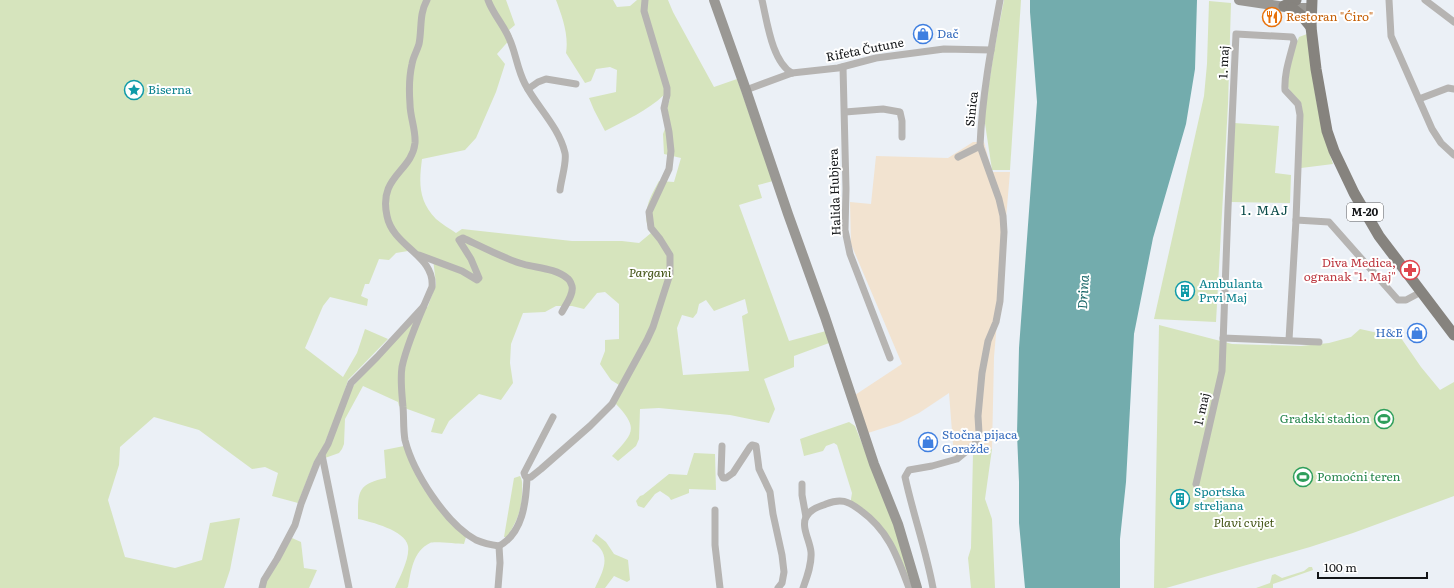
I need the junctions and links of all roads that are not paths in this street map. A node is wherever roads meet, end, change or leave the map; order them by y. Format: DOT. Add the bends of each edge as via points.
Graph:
graph roads {
  1 [pos="427,0"];
  2 [pos="488,0"];
  3 [pos="645,0"];
  4 [pos="714,0"];
  5 [pos="762,0"];
  6 [pos="1000,0"];
  7 [pos="1239,0"];
  8 [pos="1389,0"];
  9 [pos="1425,0"];
  10 [pos="1312,4"];
  11 [pos="1291,5"];
  12 [pos="1454,22"];
  13 [pos="1311,26"];
  14 [pos="991,50"];
  15 [pos="843,67"];
  16 [pos="792,73"];
  17 [pos="576,84"];
  18 [pos="528,89"];
  19 [pos="1454,89"];
  20 [pos="746,90"];
  21 [pos="1419,99"];
  22 [pos="845,112"];
  23 [pos="902,137"];
  24 [pos="980,146"];
  25 [pos="1454,155"];
  26 [pos="958,156"];
  27 [pos="560,190"];
  28 [pos="1296,220"];
  29 [pos="418,255"];
  30 [pos="1421,292"];
  31 [pos="424,306"];
  32 [pos="562,312"];
  33 [pos="1453,331"];
  34 [pos="1223,338"];
  35 [pos="1289,340"];
  36 [pos="1319,342"];
  37 [pos="890,358"];
  38 [pos="553,417"];
  39 [pos="722,446"];
  40 [pos="322,455"];
  41 [pos="527,478"];
  42 [pos="802,484"];
  43 [pos="1196,484"];
  44 [pos="715,510"];
  45 [pos="806,517"];
  46 [pos="499,546"];
  47 [pos="782,586"];
  48 [pos="262,588"];
  49 [pos="349,588"];
  50 [pos="498,588"];
  51 [pos="720,588"];
  52 [pos="803,588"];
  53 [pos="909,588"];
  54 [pos="917,588"];
  55 [pos="933,588"];
  1 -- 29 [label="street" via="420,21 419,44 410,77 410,105 415,142 412,154 390,185 385,201 392,231"];
  2 -- 18 [label="street" via="509,36 518,71"];
  3 -- 41 [label="street" via="644,12 666,88 664,108 671,151 669,170 649,212 651,228 670,255 670,274 647,340 612,404 541,469"];
  4 -- 20 [label="street"];
  5 -- 16 [label="street" via="770,38 780,60"];
  6 -- 14 [label="street, Sinica"];
  7 -- 11 [label="street"];
  8 -- 21 [label="street" via="1391,36"];
  9 -- 12 [label="street"];
  10 -- 11 [label="street"];
  10 -- 13 [label="main road, M-20"];
  11 -- 13 [label="main road"];
  13 -- 30 [label="main road, M-20" via="1322,106 1334,151 1379,236"];
  14 -- 15 [label="street, Rifeta Čutune" via="944,49 912,52"];
  14 -- 24 [label="street, Sinica"];
  15 -- 16 [label="street, Rifeta Čutune"];
  15 -- 22 [label="street, Halida Hubjera"];
  16 -- 20 [label="street, Rifeta Čutune"];
  17 -- 18 [label="street" via="546,79"];
  18 -- 27 [label="street" via="561,142 565,155"];
  19 -- 21 [label="street" via="1448,88"];
  20 -- 54 [label="street" via="874,464 898,524"];
  21 -- 25 [label="street" via="1432,129 1441,143"];
  22 -- 23 [label="street" via="883,109 900,112"];
  22 -- 37 [label="street, Halida Hubjera" via="845,230 850,254"];
  24 -- 26 [label="street"];
  24 -- 55 [label="street" via="999,199 1004,232 999,308 988,341 982,373 979,433 974,444 957,459 909,470 905,476"];
  28 -- 30 [label="street" via="1329,222 1398,300 1406,300"];
  28 -- 34 [label="street, 1. maj" via="1300,115 1298,104 1285,90 1286,71 1294,41 1292,37 1236,34"];
  28 -- 35 [label="street, 1. maj"];
  29 -- 31 [label="street" via="433,281"];
  29 -- 32 [label="street" via="462,271 477,280 479,278 471,259 459,240 463,238 522,264 558,273 572,284 572,290"];
  30 -- 33 [label="main road, M-20"];
  31 -- 40 [label="street" via="351,383"];
  31 -- 46 [label="street" via="402,367 405,439 421,478 446,513 476,540"];
  34 -- 35 [label="street"];
  34 -- 43 [label="street, 1. maj" via="1222,371"];
  35 -- 36 [label="street"];
  38 -- 41 [label="street" via="524,473"];
  39 -- 47 [label="street" via="720,468 723,478 726,478 733,473 750,447 756,446 759,469 770,492 784,566"];
  40 -- 48 [label="street" via="295,525"];
  40 -- 49 [label="street"];
  41 -- 46 [label="street" via="524,508 518,524 513,535"];
  42 -- 45 [label="street"];
  44 -- 51 [label="street" via="715,545"];
  45 -- 52 [label="street" via="805,526 811,553"];
  45 -- 53 [label="street" via="811,511 832,502 850,502 875,522 887,536"];
  46 -- 50 [label="street"];
}
